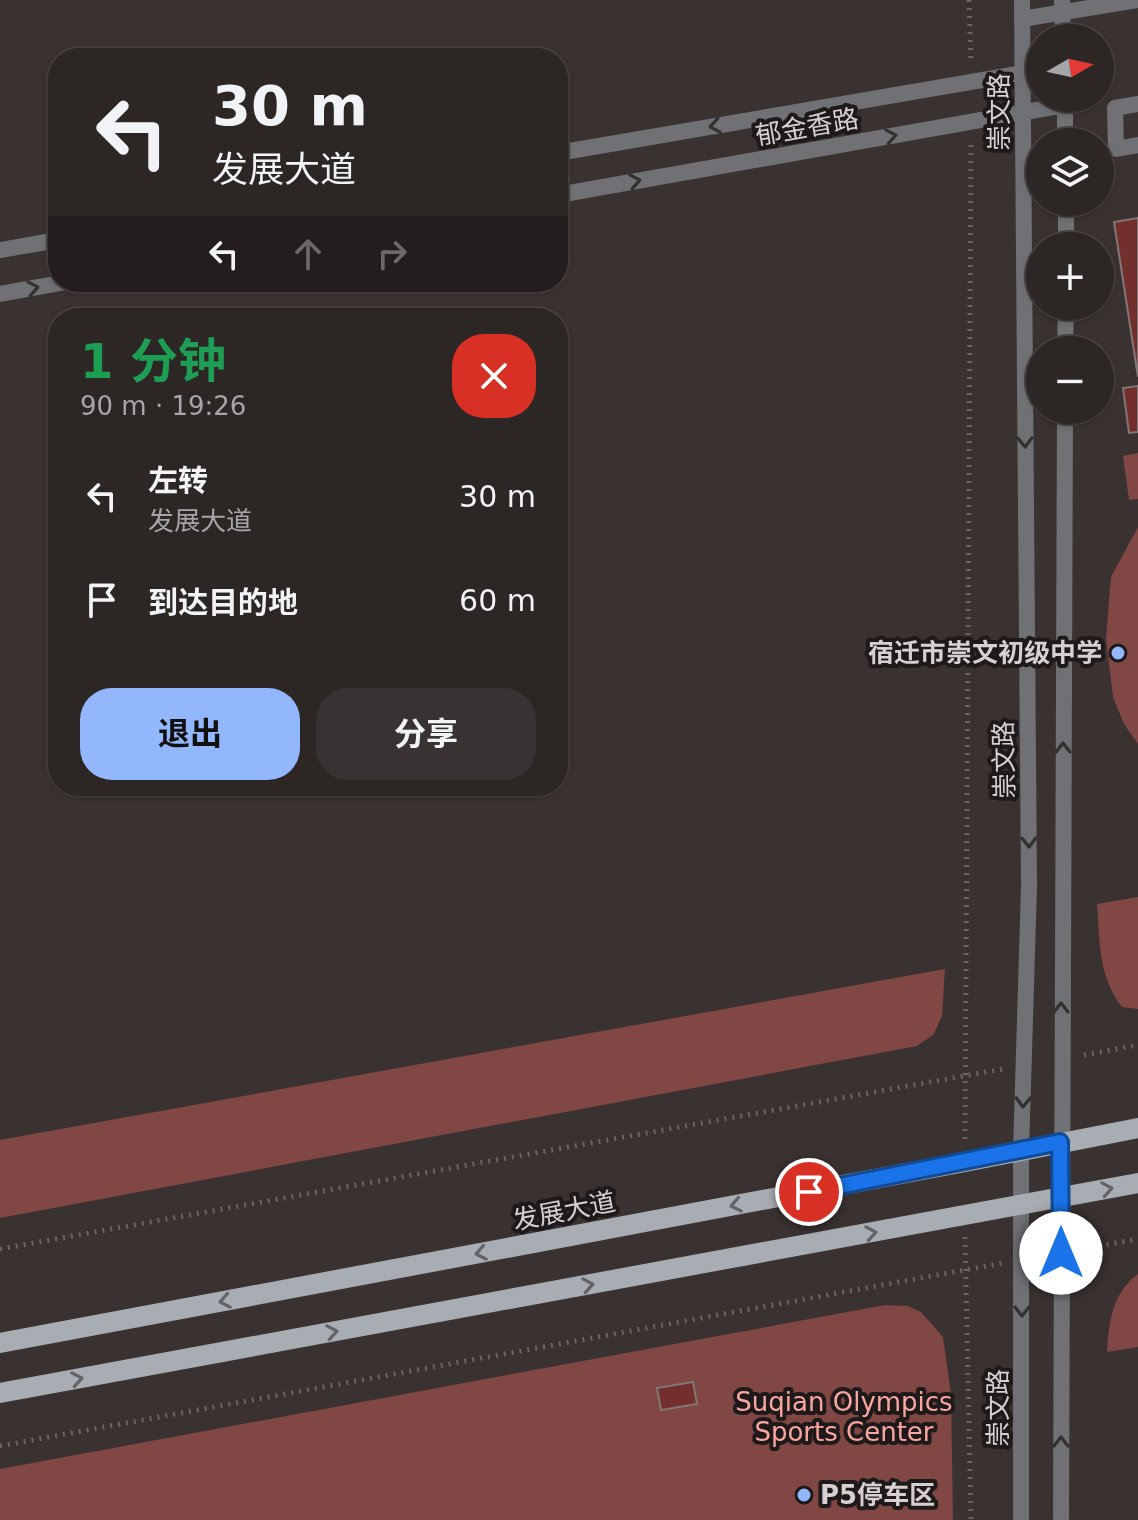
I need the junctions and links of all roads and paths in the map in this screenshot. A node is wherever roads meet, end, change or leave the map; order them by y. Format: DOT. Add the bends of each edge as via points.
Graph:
graph roads {
  1 [pos="969,0"];
  2 [pos="1022,0"];
  3 [pos="1137,0"];
  4 [pos="1062,6"];
  5 [pos="1022,19"];
  6 [pos="1026,40"];
  7 [pos="1026,72"];
  8 [pos="971,81"];
  9 [pos="1026,99"];
  10 [pos="1138,104"];
  11 [pos="1027,112"];
  12 [pos="1023,113"];
  13 [pos="972,122"];
  14 [pos="1138,145"];
  15 [pos="568,151"];
  16 [pos="568,193"];
  17 [pos="48,242"];
  18 [pos="0,250"];
  19 [pos="48,285"];
  20 [pos="0,294"];
  21 [pos="1065,424"];
  22 [pos="1138,1045"];
  23 [pos="1061,1059"];
  24 [pos="1024,1065"];
  25 [pos="964,1076"];
  26 [pos="1138,1128"];
  27 [pos="1060,1142"];
  28 [pos="1021,1152"];
  29 [pos="965,1162"];
  30 [pos="1138,1183"];
  31 [pos="1061,1198"];
  32 [pos="1021,1205"];
  33 [pos="965,1215"];
  34 [pos="1138,1239"];
  35 [pos="0,1249"];
  36 [pos="1061,1253"];
  37 [pos="1022,1260"];
  38 [pos="965,1270"];
  39 [pos="0,1343"];
  40 [pos="0,1393"];
  41 [pos="0,1446"];
  42 [pos="971,1520"];
  43 [pos="1021,1520"];
  44 [pos="1061,1520"];
  1 -- 8 [label="path"];
  2 -- 5 [label="street, 崇文路"];
  3 -- 4 [label="street"];
  4 -- 5 [label="street"];
  5 -- 6 [label="street, 崇文路"];
  7 -- 8 [label="street, 郁金香路"];
  8 -- 15 [label="street, 郁金香路, one-way"];
  9 -- 12 [label="street, 崇文路"];
  10 -- 14 [label="street" via="1115,108 1116,149"];
  11 -- 12 [label="street, 郁金香路"];
  12 -- 13 [label="street, 郁金香路"];
  12 -- 24 [label="street, 崇文路, one-way" via="1029,870"];
  16 -- 13 [label="street, 郁金香路, one-way"];
  13 -- 25 [label="path"];
  17 -- 18 [label="street"];
  20 -- 19 [label="street, one-way"];
  23 -- 21 [label="street, one-way"];
  22 -- 23 [label="path"];
  23 -- 27 [label="street"];
  24 -- 25 [label="path"];
  24 -- 28 [label="street, 崇文路, one-way"];
  25 -- 29 [label="path"];
  25 -- 35 [label="path"];
  26 -- 27 [label="main road, 发展大道"];
  27 -- 28 [label="main road, 发展大道"];
  27 -- 31 [label="street"];
  28 -- 29 [label="main road, 发展大道"];
  28 -- 32 [label="street, 崇文路"];
  29 -- 39 [label="main road, 发展大道, one-way"];
  31 -- 30 [label="main road, one-way"];
  31 -- 32 [label="main road"];
  31 -- 36 [label="street"];
  32 -- 33 [label="main road"];
  32 -- 37 [label="street, 崇文路"];
  33 -- 38 [label="path"];
  40 -- 33 [label="main road, one-way"];
  34 -- 36 [label="path"];
  44 -- 36 [label="street, one-way"];
  37 -- 38 [label="path"];
  37 -- 43 [label="street, 崇文路, one-way"];
  38 -- 41 [label="path"];
  38 -- 42 [label="path"];
}
